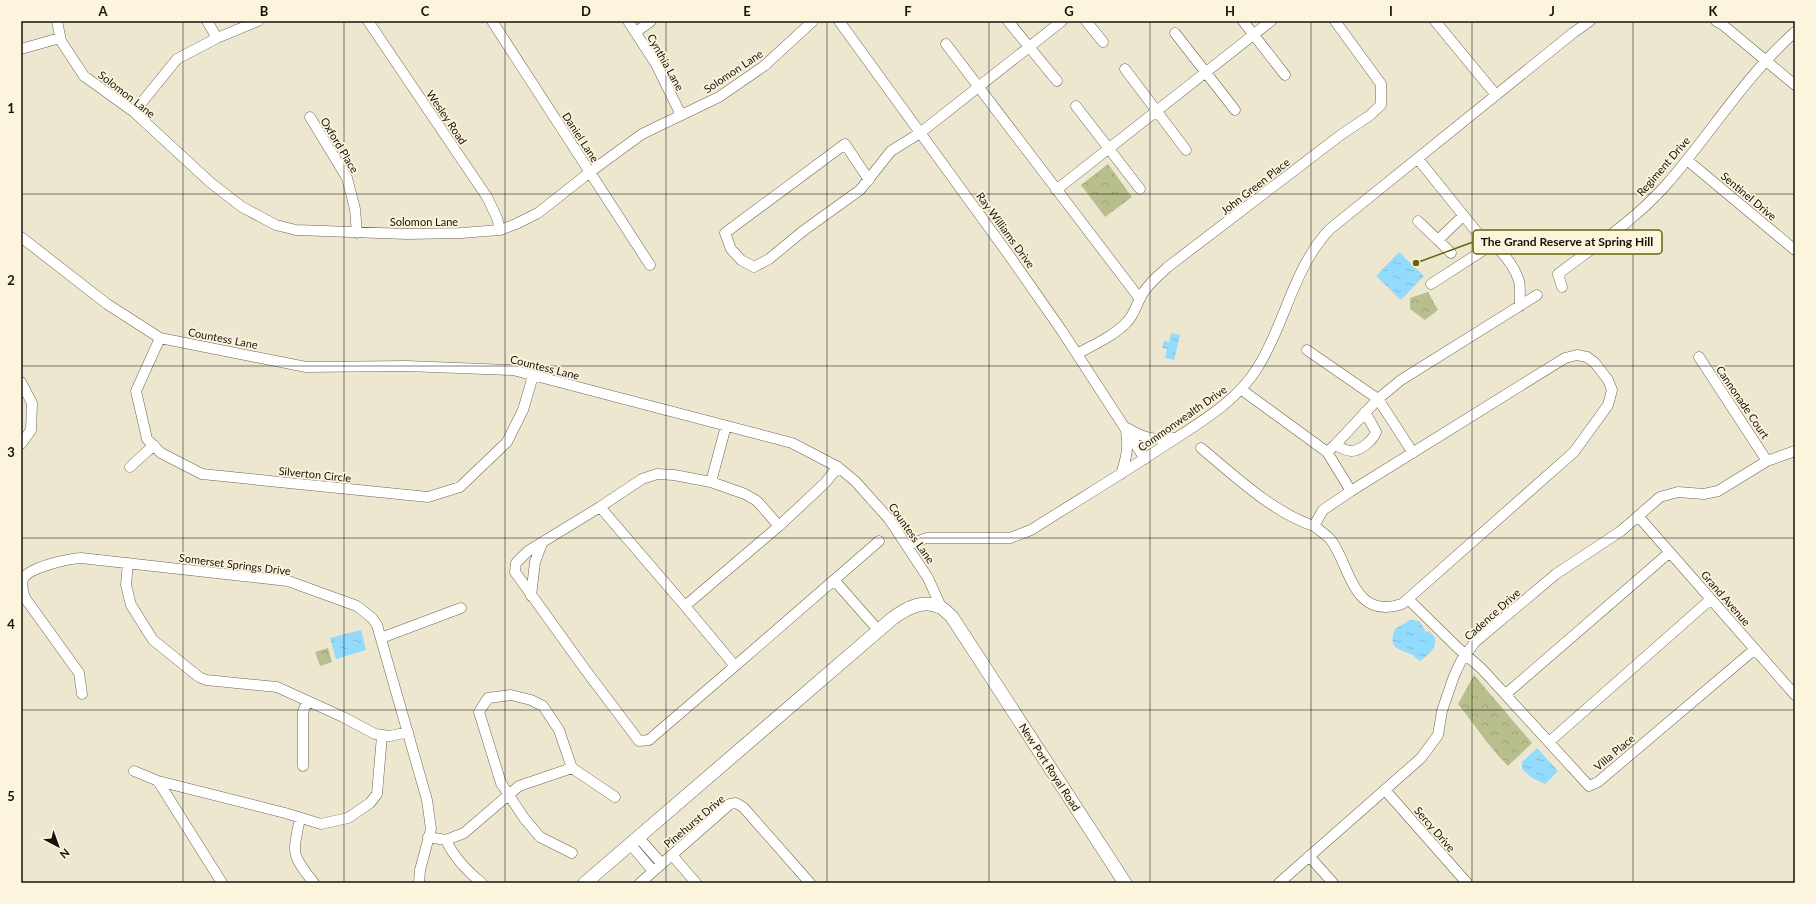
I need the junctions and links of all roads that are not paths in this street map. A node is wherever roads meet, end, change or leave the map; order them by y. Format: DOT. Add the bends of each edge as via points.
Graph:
graph roads {
  1 [pos="57,21"];
  2 [pos="208,21"];
  3 [pos="258,21"];
  4 [pos="368,21"];
  5 [pos="492,21"];
  6 [pos="628,21"];
  7 [pos="651,21"];
  8 [pos="813,21"];
  9 [pos="839,21"];
  10 [pos="1008,21"];
  11 [pos="1062,21"];
  12 [pos="1086,21"];
  13 [pos="1244,21"];
  14 [pos="1271,21"];
  15 [pos="1335,21"];
  16 [pos="1435,21"];
  17 [pos="1590,21"];
  18 [pos="1716,21"];
  19 [pos="636,32"];
  20 [pos="1795,32"];
  21 [pos="1175,33"];
  22 [pos="1254,34"];
  23 [pos="60,38"];
  24 [pos="217,38"];
  25 [pos="1103,42"];
  26 [pos="946,44"];
  27 [pos="1029,47"];
  28 [pos="21,49"];
  29 [pos="1766,61"];
  30 [pos="1125,69"];
  31 [pos="1206,73"];
  32 [pos="1285,75"];
  33 [pos="1057,81"];
  34 [pos="1795,85"];
  35 [pos="978,87"];
  36 [pos="1496,95"];
  37 [pos="1076,106"];
  38 [pos="1235,110"];
  39 [pos="1157,111"];
  40 [pos="134,112"];
  41 [pos="681,115"];
  42 [pos="310,117"];
  43 [pos="920,132"];
  44 [pos="1109,149"];
  45 [pos="1186,150"];
  46 [pos="1418,159"];
  47 [pos="1687,160"];
  48 [pos="590,172"];
  49 [pos="869,180"];
  50 [pos="1140,189"];
  51 [pos="1056,190"];
  52 [pos="1463,216"];
  53 [pos="1418,221"];
  54 [pos="500,230"];
  55 [pos="357,232"];
  56 [pos="21,238"];
  57 [pos="1438,240"];
  58 [pos="1493,244"];
  59 [pos="1795,250"];
  60 [pos="1451,253"];
  61 [pos="650,265"];
  62 [pos="1431,284"];
  63 [pos="1562,287"];
  64 [pos="1537,295"];
  65 [pos="1140,299"];
  66 [pos="1520,306"];
  67 [pos="160,338"];
  68 [pos="1307,350"];
  69 [pos="1077,354"];
  70 [pos="1699,357"];
  71 [pos="533,376"];
  72 [pos="21,382"];
  73 [pos="1242,390"];
  74 [pos="1378,399"];
  75 [pos="1365,412"];
  76 [pos="726,426"];
  77 [pos="1125,427"];
  78 [pos="1176,438"];
  79 [pos="21,444"];
  80 [pos="1335,445"];
  81 [pos="154,446"];
  82 [pos="1201,448"];
  83 [pos="1795,451"];
  84 [pos="1327,452"];
  85 [pos="1413,452"];
  86 [pos="1145,458"];
  87 [pos="1767,461"];
  88 [pos="130,467"];
  89 [pos="838,467"];
  90 [pos="1121,474"];
  91 [pos="711,482"];
  92 [pos="1351,490"];
  93 [pos="600,507"];
  94 [pos="1638,516"];
  95 [pos="779,526"];
  96 [pos="1314,526"];
  97 [pos="879,541"];
  98 [pos="542,543"];
  99 [pos="907,546"];
  100 [pos="1670,552"];
  101 [pos="128,563"];
  102 [pos="834,580"];
  103 [pos="531,596"];
  104 [pos="1408,599"];
  105 [pos="1711,599"];
  106 [pos="685,606"];
  107 [pos="941,607"];
  108 [pos="461,608"];
  109 [pos="879,631"];
  110 [pos="381,638"];
  111 [pos="1755,649"];
  112 [pos="1466,654"];
  113 [pos="735,666"];
  114 [pos="82,694"];
  115 [pos="1506,694"];
  116 [pos="1795,695"];
  117 [pos="307,701"];
  118 [pos="408,732"];
  119 [pos="382,736"];
  120 [pos="1548,742"];
  121 [pos="303,766"];
  122 [pos="572,768"];
  123 [pos="134,771"];
  124 [pos="158,781"];
  125 [pos="1385,790"];
  126 [pos="509,794"];
  127 [pos="615,797"];
  128 [pos="300,818"];
  129 [pos="428,838"];
  130 [pos="446,840"];
  131 [pos="635,841"];
  132 [pos="572,853"];
  133 [pos="672,855"];
  134 [pos="1309,856"];
  135 [pos="662,864"];
  136 [pos="653,872"];
  137 [pos="222,883"];
  138 [pos="314,883"];
  139 [pos="419,883"];
  140 [pos="482,883"];
  141 [pos="585,883"];
  142 [pos="641,883"];
  143 [pos="696,883"];
  144 [pos="810,883"];
  145 [pos="1125,883"];
  146 [pos="1279,883"];
  147 [pos="1333,883"];
  148 [pos="1466,883"];
  1 -- 23 [label="street, Solomon Lane"];
  2 -- 24 [label="street"];
  3 -- 24 [label="street"];
  4 -- 54 [label="street, Wesley Road" via="487,197"];
  5 -- 48 [label="street, Daniel Lane"];
  6 -- 19 [label="street, Cynthia Lane"];
  7 -- 19 [label="street"];
  8 -- 41 [label="street, Solomon Lane" via="764,66 719,97"];
  9 -- 43 [label="street, Ray Williams Drive"];
  10 -- 27 [label="street"];
  11 -- 27 [label="street"];
  12 -- 25 [label="street"];
  13 -- 22 [label="street"];
  14 -- 22 [label="street"];
  15 -- 65 [label="street, John Green Place" via="1381,84 1381,105 1169,266 1154,279"];
  16 -- 36 [label="street"];
  17 -- 36 [label="street, Commonwealth Drive"];
  18 -- 29 [label="street"];
  19 -- 41 [label="street, Cynthia Lane" via="656,64"];
  20 -- 29 [label="street, Regiment Drive"];
  21 -- 31 [label="street"];
  22 -- 31 [label="street"];
  22 -- 32 [label="street"];
  23 -- 28 [label="street"];
  23 -- 40 [label="street, Solomon Lane" via="84,76"];
  24 -- 40 [label="street" via="177,60"];
  26 -- 35 [label="street"];
  27 -- 33 [label="street"];
  27 -- 35 [label="street"];
  29 -- 34 [label="street"];
  29 -- 47 [label="street, Regiment Drive"];
  30 -- 39 [label="street"];
  31 -- 38 [label="street"];
  31 -- 39 [label="street"];
  35 -- 43 [label="street"];
  35 -- 51 [label="street"];
  36 -- 46 [label="street, Commonwealth Drive"];
  37 -- 44 [label="street"];
  39 -- 44 [label="street"];
  39 -- 45 [label="street"];
  40 -- 55 [label="street, Solomon Lane" via="211,183 242,207 276,224 296,230"];
  41 -- 48 [label="street, Solomon Lane" via="642,134"];
  42 -- 55 [label="street, Oxford Place" via="347,178 354,202"];
  43 -- 49 [label="street" via="892,151"];
  43 -- 69 [label="street, Ray Williams Drive" via="1012,258"];
  44 -- 50 [label="street"];
  44 -- 51 [label="street"];
  46 -- 52 [label="street"];
  46 -- 73 [label="street, Commonwealth Drive" via="1330,229 1320,240 1303,266 1258,368"];
  47 -- 59 [label="street, Sentinel Drive"];
  47 -- 63 [label="street, Regiment Drive" via="1638,212 1558,274"];
  48 -- 54 [label="street, Solomon Lane" via="538,213"];
  48 -- 61 [label="street, Daniel Lane"];
  49 -- 49 [label="street" via="860,190 769,259 754,267 741,260 731,249 725,233 845,144"];
  51 -- 65 [label="street"];
  52 -- 57 [label="street"];
  52 -- 58 [label="street" via="1476,231"];
  53 -- 57 [label="street"];
  54 -- 55 [label="street, Solomon Lane" via="461,233"];
  56 -- 67 [label="street, Countess Lane" via="107,304"];
  57 -- 60 [label="street"];
  58 -- 62 [label="street"];
  58 -- 66 [label="street" via="1514,270 1519,282"];
  64 -- 66 [label="street"];
  65 -- 69 [label="street, John Green Place" via="1127,322"];
  66 -- 74 [label="street" via="1401,380"];
  67 -- 71 [label="street, Countess Lane" via="306,367 406,366 513,370"];
  67 -- 81 [label="street, Silverton Circle" via="136,391 147,439"];
  68 -- 74 [label="street"];
  69 -- 77 [label="street, Ray Williams Drive"];
  70 -- 87 [label="street, Cannonade Court"];
  71 -- 76 [label="street, Countess Lane"];
  71 -- 81 [label="street, Silverton Circle" via="523,410 507,442 460,487 428,497 202,474 161,453"];
  72 -- 79 [label="street" via="32,403 31,430"];
  73 -- 78 [label="street, Commonwealth Drive"];
  73 -- 84 [label="street"];
  74 -- 75 [label="street"];
  74 -- 85 [label="street"];
  75 -- 80 [label="street"];
  75 -- 80 [label="street" via="1376,432 1374,438 1358,449 1350,451"];
  76 -- 89 [label="street, Countess Lane" via="792,443"];
  76 -- 91 [label="street"];
  77 -- 78 [label="street" via="1156,440"];
  77 -- 86 [label="street, Ray Williams Drive"];
  77 -- 90 [label="street" via="1128,442 1127,458"];
  78 -- 86 [label="street, Commonwealth Drive"];
  80 -- 84 [label="street"];
  81 -- 88 [label="street"];
  82 -- 96 [label="street" via="1253,491 1297,520"];
  83 -- 87 [label="street, Cadence Drive"];
  84 -- 92 [label="street"];
  85 -- 92 [label="street"];
  85 -- 104 [label="street" via="1565,358 1577,355 1595,363 1612,390 1608,405 1574,452"];
  86 -- 90 [label="street, Commonwealth Drive"];
  87 -- 94 [label="street, Cadence Drive" via="1718,491 1704,494 1678,492 1660,497"];
  89 -- 95 [label="street" via="825,484"];
  89 -- 99 [label="street, Countess Lane" via="855,481 889,519"];
  90 -- 99 [label="street, Commonwealth Drive" via="1031,530 1010,538 926,538"];
  91 -- 93 [label="street" via="674,474 657,474 642,479"];
  91 -- 95 [label="street" via="757,501"];
  92 -- 96 [label="street" via="1323,510"];
  93 -- 98 [label="street"];
  93 -- 106 [label="street"];
  94 -- 100 [label="street, Grand Avenue"];
  94 -- 112 [label="street, Cadence Drive" via="1556,574 1476,642"];
  95 -- 106 [label="street"];
  96 -- 104 [label="street" via="1330,540 1354,588 1364,599 1378,606 1392,607"];
  97 -- 102 [label="street"];
  98 -- 103 [label="street" via="536,562"];
  98 -- 103 [label="street" via="516,563 515,572"];
  99 -- 107 [label="street, Countess Lane" via="928,578"];
  100 -- 105 [label="street, Grand Avenue"];
  100 -- 115 [label="street"];
  101 -- 110 [label="street, Somerset Springs Drive" via="288,581 357,606 372,618"];
  101 -- 114 [label="street, Somerset Springs Drive" via="69,559 28,572 22,580 26,598 79,673"];
  101 -- 117 [label="street" via="126,585 131,605 153,640 193,673 206,680 277,687"];
  102 -- 109 [label="street"];
  102 -- 113 [label="street"];
  103 -- 113 [label="street" via="639,741 650,740"];
  104 -- 112 [label="street, Villa Place"];
  105 -- 111 [label="street, Grand Avenue"];
  105 -- 120 [label="street"];
  106 -- 113 [label="street"];
  107 -- 109 [label="main road" via="924,604 911,607"];
  107 -- 145 [label="main road, New Port Royal Road" via="952,617 976,652"];
  108 -- 110 [label="street"];
  109 -- 131 [label="main road"];
  110 -- 118 [label="street, Somerset Springs Drive"];
  111 -- 116 [label="street, Grand Avenue"];
  111 -- 120 [label="street, Villa Place" via="1598,782 1589,786"];
  112 -- 115 [label="street, Villa Place"];
  112 -- 125 [label="street, Cadence Drive" via="1454,676 1442,711 1438,734 1421,758"];
  115 -- 120 [label="street, Villa Place"];
  117 -- 119 [label="street"];
  117 -- 121 [label="street" via="303,712"];
  118 -- 119 [label="street"];
  118 -- 129 [label="street, Somerset Springs Drive" via="427,800 431,829"];
  119 -- 128 [label="street" via="377,794 370,803 348,818 321,824"];
  122 -- 126 [label="street" via="519,786"];
  122 -- 126 [label="street" via="559,730 542,706 511,695 488,698 479,712 501,783"];
  122 -- 127 [label="street"];
  123 -- 124 [label="street"];
  124 -- 128 [label="street"];
  124 -- 137 [label="street"];
  125 -- 134 [label="street, Cadence Drive"];
  125 -- 148 [label="street, Sercy Drive"];
  126 -- 130 [label="street" via="464,833"];
  126 -- 132 [label="street" via="524,818 540,836"];
  128 -- 138 [label="street" via="295,855"];
  129 -- 130 [label="street"];
  129 -- 139 [label="street, Somerset Springs Drive"];
  130 -- 140 [label="street" via="452,853 470,874"];
  131 -- 135 [label="street"];
  131 -- 136 [label="street"];
  131 -- 141 [label="main road"];
  133 -- 135 [label="street, Pinehurst Drive"];
  133 -- 143 [label="street"];
  133 -- 144 [label="street, Pinehurst Drive" via="730,804 736,803 743,807"];
  134 -- 146 [label="street, Cadence Drive"];
  134 -- 147 [label="street"];
  135 -- 136 [label="street, Pinehurst Drive"];
  136 -- 142 [label="street, Pinehurst Drive"];
}
